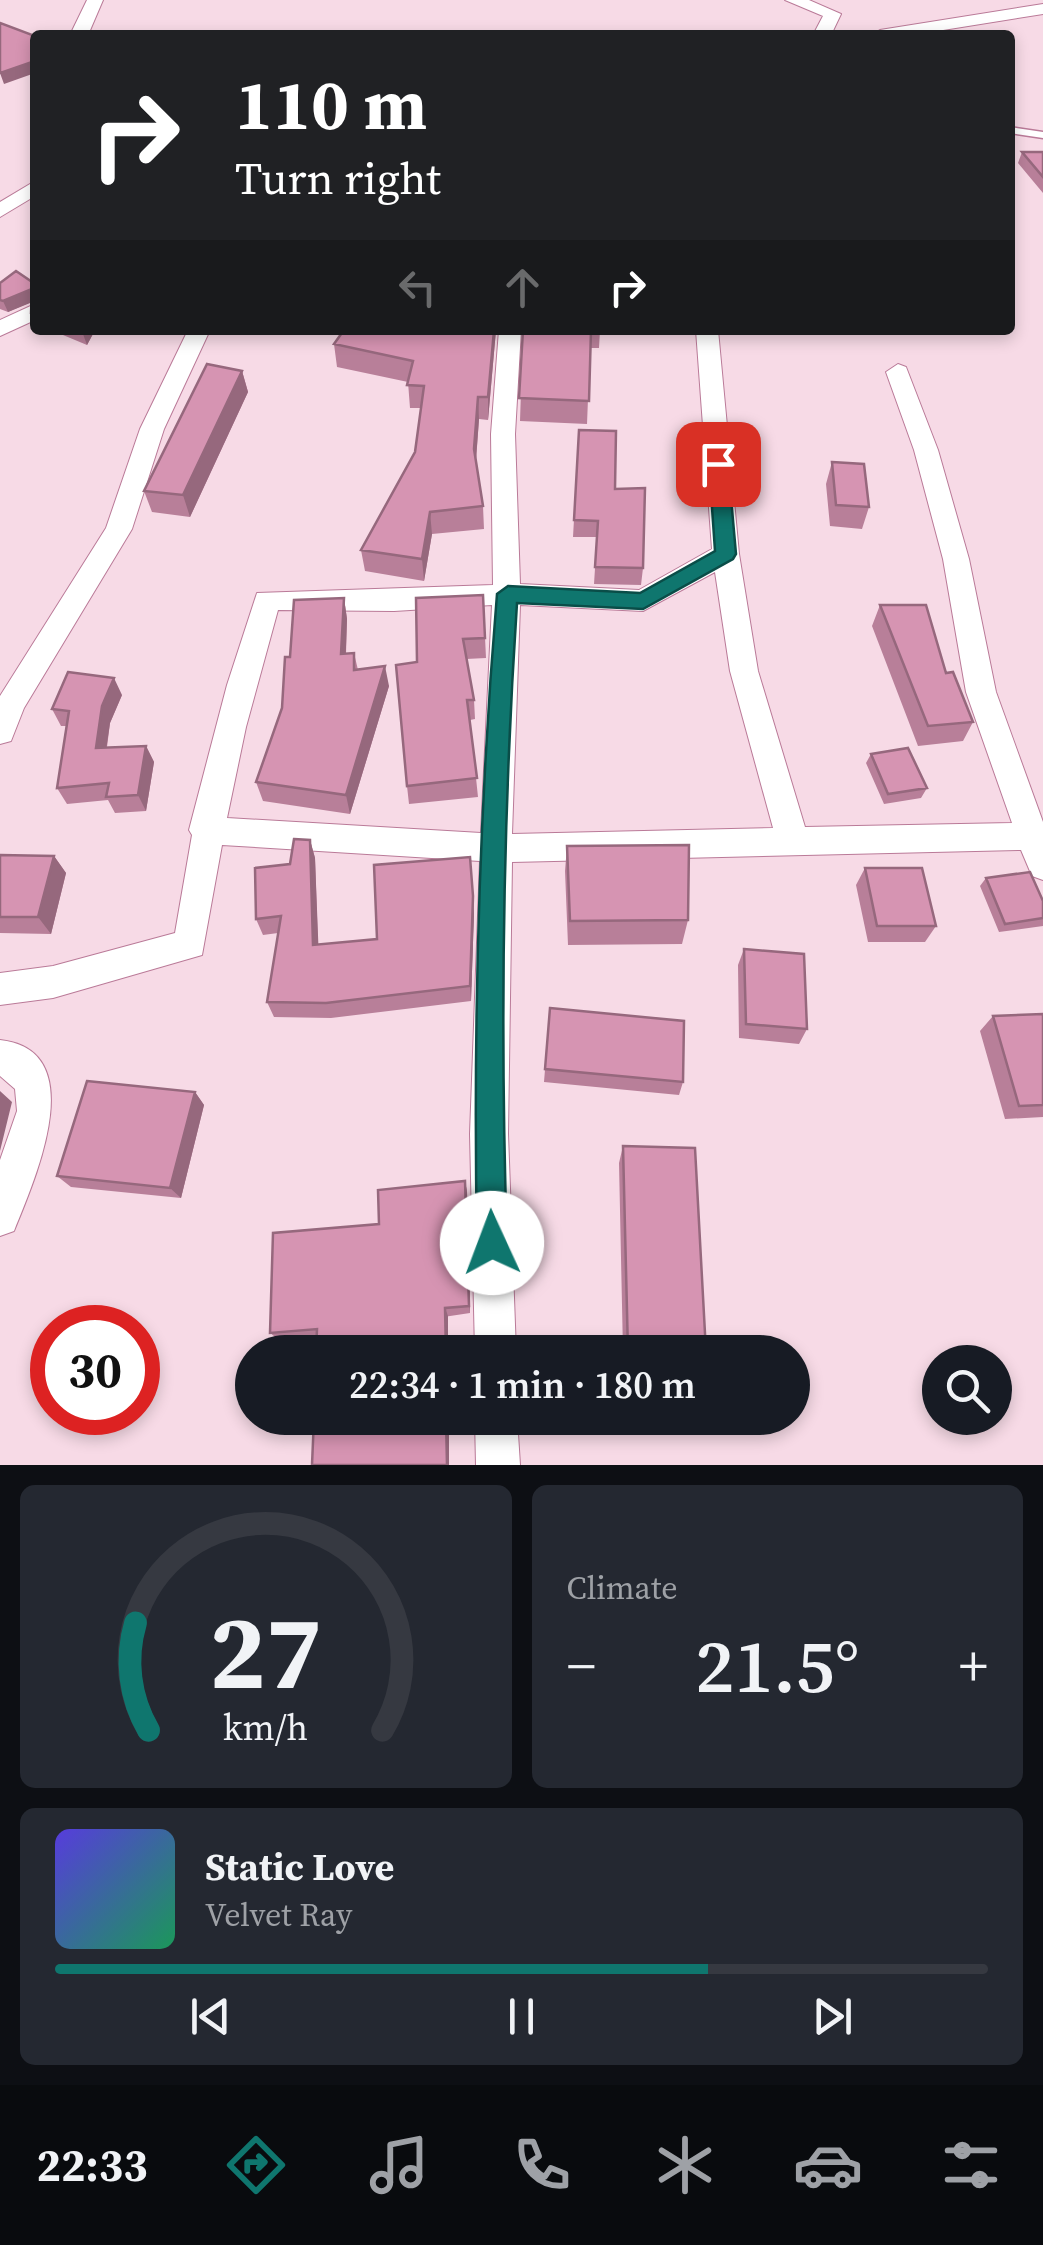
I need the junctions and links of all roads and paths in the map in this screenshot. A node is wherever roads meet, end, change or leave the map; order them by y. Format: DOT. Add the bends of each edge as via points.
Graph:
graph roads {
  1 [pos="94,0"];
  2 [pos="794,0"];
  3 [pos="1043,8"];
  4 [pos="81,30"];
  5 [pos="825,30"];
  6 [pos="910,30"];
  7 [pos="1015,131"];
  8 [pos="1043,135"];
  9 [pos="30,190"];
  10 [pos="0,211"];
  11 [pos="30,314"];
  12 [pos="0,329"];
  13 [pos="197,335"];
  14 [pos="510,335"];
  15 [pos="707,335"];
  16 [pos="898,372"];
  17 [pos="726,554"];
  18 [pos="508,594"];
  19 [pos="0,732"];
  20 [pos="206,830"];
  21 [pos="793,841"];
  22 [pos="1040,846"];
  23 [pos="496,848"];
  24 [pos="0,989"];
  25 [pos="0,1058"];
  26 [pos="0,1217"];
  27 [pos="495,1335"];
  28 [pos="497,1435"];
  29 [pos="498,1465"];
  1 -- 4 [label="street"];
  2 -- 5 [label="street" via="834,14"];
  3 -- 6 [label="street"];
  7 -- 8 [label="lane"];
  9 -- 10 [label="street"];
  11 -- 12 [label="street"];
  13 -- 19 [label="street" via="152,429 120,529 10,705"];
  14 -- 18 [label="street" via="504,434"];
  15 -- 17 [label="street"];
  16 -- 22 [label="street" via="956,559 981,692"];
  17 -- 18 [label="street" via="643,601"];
  17 -- 21 [label="street" via="744,671"];
  18 -- 20 [label="street" via="267,600 238,688"];
  18 -- 23 [label="street"];
  20 -- 23 [label="street"];
  20 -- 24 [label="street" via="190,944 53,982"];
  21 -- 22 [label="street"];
  21 -- 23 [label="street"];
  23 -- 27 [label="street" via="489,1134"];
  25 -- 26 [label="street" via="33,1081 35,1111"];
  28 -- 29 [label="street"];
}
